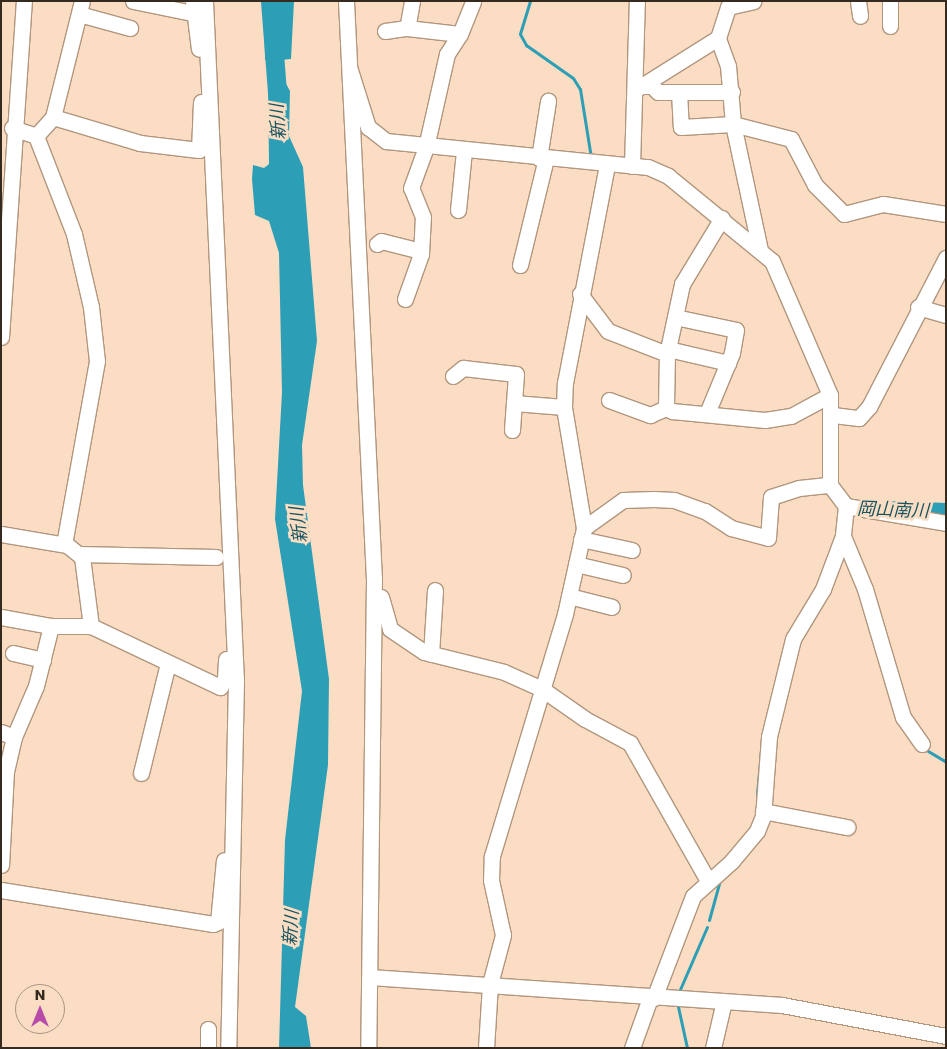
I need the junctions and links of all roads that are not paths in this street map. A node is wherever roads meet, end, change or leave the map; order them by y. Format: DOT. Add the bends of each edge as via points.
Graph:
graph roads {
  1 [pos="24,1"];
  2 [pos="133,1"];
  3 [pos="205,1"];
  4 [pos="346,1"];
  5 [pos="412,1"];
  6 [pos="473,1"];
  7 [pos="637,1"];
  8 [pos="753,1"];
  9 [pos="890,1"];
  10 [pos="729,4"];
  11 [pos="193,7"];
  12 [pos="80,8"];
  13 [pos="890,26"];
  14 [pos="130,28"];
  15 [pos="407,28"];
  16 [pos="385,31"];
  17 [pos="460,34"];
  18 [pos="718,38"];
  19 [pos="350,70"];
  20 [pos="637,88"];
  21 [pos="679,92"];
  22 [pos="732,92"];
  23 [pos="548,101"];
  24 [pos="53,117"];
  25 [pos="733,124"];
  26 [pos="12,128"];
  27 [pos="36,136"];
  28 [pos="426,147"];
  29 [pos="464,151"];
  30 [pos="542,158"];
  31 [pos="607,164"];
  32 [pos="632,166"];
  33 [pos="458,210"];
  34 [pos="946,214"];
  35 [pos="722,218"];
  36 [pos="377,244"];
  37 [pos="760,250"];
  38 [pos="421,251"];
  39 [pos="946,258"];
  40 [pos="520,265"];
  41 [pos="580,294"];
  42 [pos="405,299"];
  43 [pos="918,307"];
  44 [pos="946,315"];
  45 [pos="675,317"];
  46 [pos="1,337"];
  47 [pos="667,352"];
  48 [pos="728,363"];
  49 [pos="453,376"];
  50 [pos="830,396"];
  51 [pos="514,403"];
  52 [pos="564,407"];
  53 [pos="614,407"];
  54 [pos="666,408"];
  55 [pos="707,413"];
  56 [pos="832,415"];
  57 [pos="512,430"];
  58 [pos="830,485"];
  59 [pos="846,506"];
  60 [pos="946,522"];
  61 [pos="1,534"];
  62 [pos="582,534"];
  63 [pos="843,536"];
  64 [pos="64,544"];
  65 [pos="632,550"];
  66 [pos="79,554"];
  67 [pos="216,557"];
  68 [pos="576,564"];
  69 [pos="623,575"];
  70 [pos="374,579"];
  71 [pos="435,590"];
  72 [pos="569,596"];
  73 [pos="612,607"];
  74 [pos="234,609"];
  75 [pos="1,617"];
  76 [pos="51,626"];
  77 [pos="91,626"];
  78 [pos="13,653"];
  79 [pos="431,654"];
  80 [pos="43,660"];
  81 [pos="168,663"];
  82 [pos="220,686"];
  83 [pos="542,689"];
  84 [pos="8,734"];
  85 [pos="922,744"];
  86 [pos="234,757"];
  87 [pos="141,773"];
  88 [pos="763,811"];
  89 [pos="847,827"];
  90 [pos="233,847"];
  91 [pos="1,865"];
  92 [pos="707,879"];
  93 [pos="1,890"];
  94 [pos="370,977"];
  95 [pos="490,984"];
  96 [pos="652,998"];
  97 [pos="724,1001"];
  98 [pos="208,1028"];
  99 [pos="946,1036"];
  100 [pos="208,1048"];
  101 [pos="228,1048"];
  102 [pos="368,1048"];
  103 [pos="486,1048"];
  104 [pos="632,1048"];
  105 [pos="713,1048"];
  1 -- 26 [label="street"];
  2 -- 11 [label="street"];
  3 -- 74 [label="street"];
  4 -- 19 [label="street"];
  5 -- 15 [label="street"];
  6 -- 17 [label="street"];
  7 -- 20 [label="street"];
  8 -- 10 [label="street"];
  9 -- 13 [label="street"];
  10 -- 18 [label="street"];
  11 -- 24 [label="street" via="202,66 199,150 140,143"];
  12 -- 14 [label="street"];
  12 -- 24 [label="street"];
  15 -- 16 [label="street"];
  15 -- 17 [label="street"];
  17 -- 28 [label="street" via="447,54"];
  18 -- 20 [label="street"];
  18 -- 22 [label="street"];
  19 -- 28 [label="street" via="375,136"];
  19 -- 70 [label="street"];
  20 -- 21 [label="street" via="652,86 658,92"];
  20 -- 32 [label="street"];
  21 -- 22 [label="street"];
  21 -- 25 [label="street" via="680,127"];
  22 -- 25 [label="street"];
  23 -- 30 [label="street"];
  24 -- 27 [label="street"];
  25 -- 34 [label="street" via="791,139 815,186 844,214 884,204"];
  25 -- 37 [label="street"];
  26 -- 27 [label="street"];
  26 -- 46 [label="street"];
  27 -- 64 [label="street" via="74,234 91,307 97,361"];
  28 -- 29 [label="street"];
  28 -- 38 [label="street" via="411,188 423,217"];
  29 -- 30 [label="street"];
  29 -- 33 [label="street"];
  30 -- 31 [label="street"];
  30 -- 40 [label="street"];
  31 -- 32 [label="street"];
  31 -- 41 [label="street"];
  32 -- 35 [label="street" via="668,176"];
  35 -- 37 [label="street"];
  35 -- 45 [label="street" via="682,284"];
  36 -- 38 [label="street" via="381,240"];
  37 -- 50 [label="street" via="776,269"];
  38 -- 42 [label="street"];
  39 -- 43 [label="street"];
  41 -- 47 [label="street" via="608,331"];
  41 -- 52 [label="street"];
  43 -- 44 [label="street"];
  43 -- 56 [label="street" via="869,407 859,418"];
  45 -- 47 [label="street"];
  45 -- 48 [label="street" via="736,330"];
  47 -- 48 [label="street"];
  47 -- 54 [label="street"];
  48 -- 55 [label="street"];
  49 -- 51 [label="street" via="463,368 516,374"];
  50 -- 55 [label="street" via="791,416 765,420"];
  50 -- 56 [label="street"];
  51 -- 52 [label="street"];
  51 -- 57 [label="street"];
  52 -- 62 [label="street"];
  53 -- 54 [label="street" via="650,415"];
  54 -- 55 [label="street"];
  56 -- 58 [label="street"];
  58 -- 59 [label="street"];
  58 -- 62 [label="street" via="799,488 771,498 768,538 732,528 705,511 674,500 654,498 623,500"];
  59 -- 60 [label="street"];
  59 -- 63 [label="street"];
  61 -- 64 [label="street"];
  62 -- 65 [label="street"];
  62 -- 68 [label="street"];
  63 -- 85 [label="street" via="866,588 902,717"];
  63 -- 88 [label="street" via="823,590 793,639 769,737"];
  64 -- 66 [label="street"];
  66 -- 67 [label="street"];
  66 -- 77 [label="street" via="91,600"];
  68 -- 69 [label="street"];
  68 -- 72 [label="street"];
  70 -- 79 [label="street" via="390,629"];
  70 -- 94 [label="street"];
  71 -- 79 [label="street"];
  72 -- 73 [label="street"];
  72 -- 83 [label="street"];
  74 -- 82 [label="street" via="226,614 225,680"];
  74 -- 86 [label="street"];
  75 -- 76 [label="street"];
  76 -- 77 [label="street"];
  76 -- 80 [label="street"];
  77 -- 81 [label="street"];
  78 -- 80 [label="street"];
  79 -- 83 [label="street" via="504,672"];
  80 -- 84 [label="street"];
  81 -- 82 [label="street"];
  81 -- 87 [label="street"];
  82 -- 86 [label="street" via="227,699 227,748"];
  83 -- 92 [label="street" via="638,752"];
  83 -- 95 [label="street" via="492,856 491,880 503,935"];
  84 -- 91 [label="street"];
  86 -- 90 [label="street"];
  88 -- 89 [label="street"];
  88 -- 92 [label="street" via="757,831 732,861"];
  90 -- 93 [label="street" via="224,857 218,922 213,924"];
  90 -- 101 [label="street"];
  92 -- 96 [label="street" via="692,896"];
  94 -- 95 [label="street"];
  94 -- 102 [label="street"];
  95 -- 96 [label="street"];
  95 -- 103 [label="street"];
  96 -- 97 [label="street"];
  96 -- 104 [label="street"];
  97 -- 99 [label="street" via="794,1006"];
  97 -- 105 [label="street"];
  98 -- 100 [label="street"];
}
